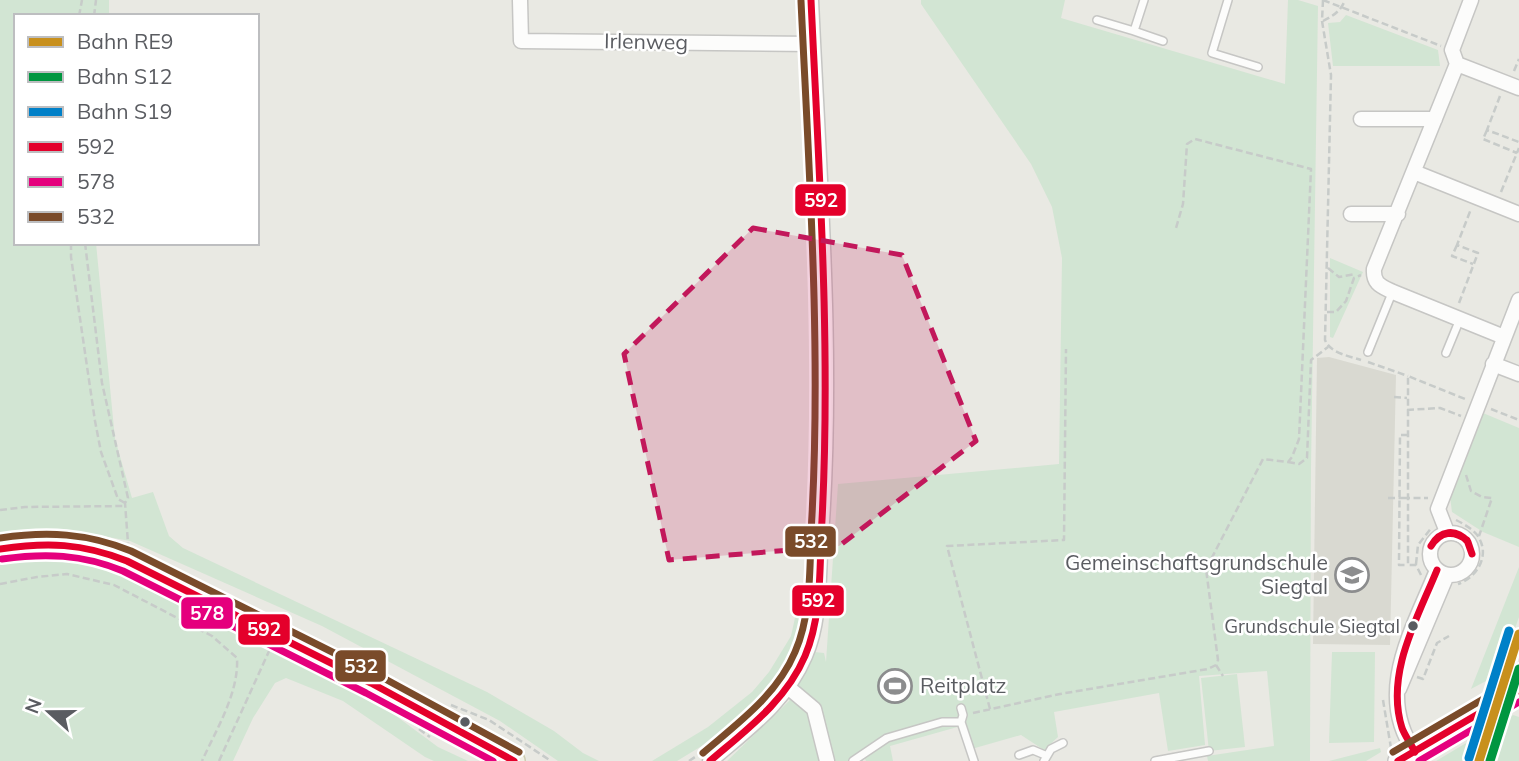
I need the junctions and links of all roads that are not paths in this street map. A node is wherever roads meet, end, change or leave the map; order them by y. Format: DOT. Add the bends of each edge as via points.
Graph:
graph roads {
  1 [pos="520,0"];
  2 [pos="811,0"];
  3 [pos="1144,0"];
  4 [pos="1228,0"];
  5 [pos="1471,0"];
  6 [pos="1097,20"];
  7 [pos="1134,32"];
  8 [pos="1163,40"];
  9 [pos="813,44"];
  10 [pos="1457,64"];
  11 [pos="1258,67"];
  12 [pos="1512,86"];
  13 [pos="1362,119"];
  14 [pos="1435,119"];
  15 [pos="1414,172"];
  16 [pos="1351,214"];
  17 [pos="1398,214"];
  18 [pos="1519,214"];
  19 [pos="1393,292"];
  20 [pos="1519,300"];
  21 [pos="1457,317"];
  22 [pos="1504,337"];
  23 [pos="1368,352"];
  24 [pos="1446,354"];
  25 [pos="1493,364"];
  26 [pos="1519,374"];
  27 [pos="1447,532"];
  28 [pos="6,548"];
  29 [pos="1442,573"];
  30 [pos="789,688"];
  31 [pos="1519,690"];
  32 [pos="1063,743"];
  33 [pos="1209,751"];
  34 [pos="1019,755"];
  35 [pos="1402,755"];
  36 [pos="706,757"];
  37 [pos="1044,758"];
  38 [pos="514,761"];
  39 [pos="827,761"];
  40 [pos="853,761"];
  41 [pos="974,761"];
  42 [pos="1155,761"];
  1 -- 9 [label="street, Irlenweg" via="521,41"];
  2 -- 9 [label="street"];
  3 -- 7 [label="lane"];
  4 -- 11 [label="lane" via="1212,53"];
  5 -- 10 [label="street" via="1452,50"];
  6 -- 7 [label="lane"];
  7 -- 8 [label="lane"];
  9 -- 30 [label="street" via="827,354 824,489 814,621 806,654"];
  10 -- 12 [label="street"];
  10 -- 14 [label="street"];
  13 -- 14 [label="street"];
  14 -- 15 [label="street"];
  15 -- 17 [label="street"];
  15 -- 18 [label="street"];
  16 -- 17 [label="street"];
  17 -- 19 [label="street" via="1374,269 1377,285"];
  19 -- 21 [label="street"];
  19 -- 23 [label="lane"];
  20 -- 22 [label="street"];
  21 -- 22 [label="street"];
  21 -- 24 [label="lane"];
  22 -- 25 [label="street"];
  25 -- 26 [label="street"];
  25 -- 27 [label="street" via="1438,509"];
  27 -- 29 [label="street" via="1436,538 1429,550 1432,565"];
  27 -- 29 [label="street" via="1467,540 1472,553 1463,572"];
  28 -- 38 [label="main road" via="62,543 111,555 311,652"];
  29 -- 35 [label="street" via="1391,692 1402,729"];
  30 -- 36 [label="street" via="767,712"];
  30 -- 39 [label="street" via="814,709"];
  31 -- 35 [label="street"];
  32 -- 37 [label="lane"];
  33 -- 42 [label="lane"];
  34 -- 37 [label="lane" via="1033,750"];
  40 -- 41 [label="lane" via="887,738 962,715"];
}
